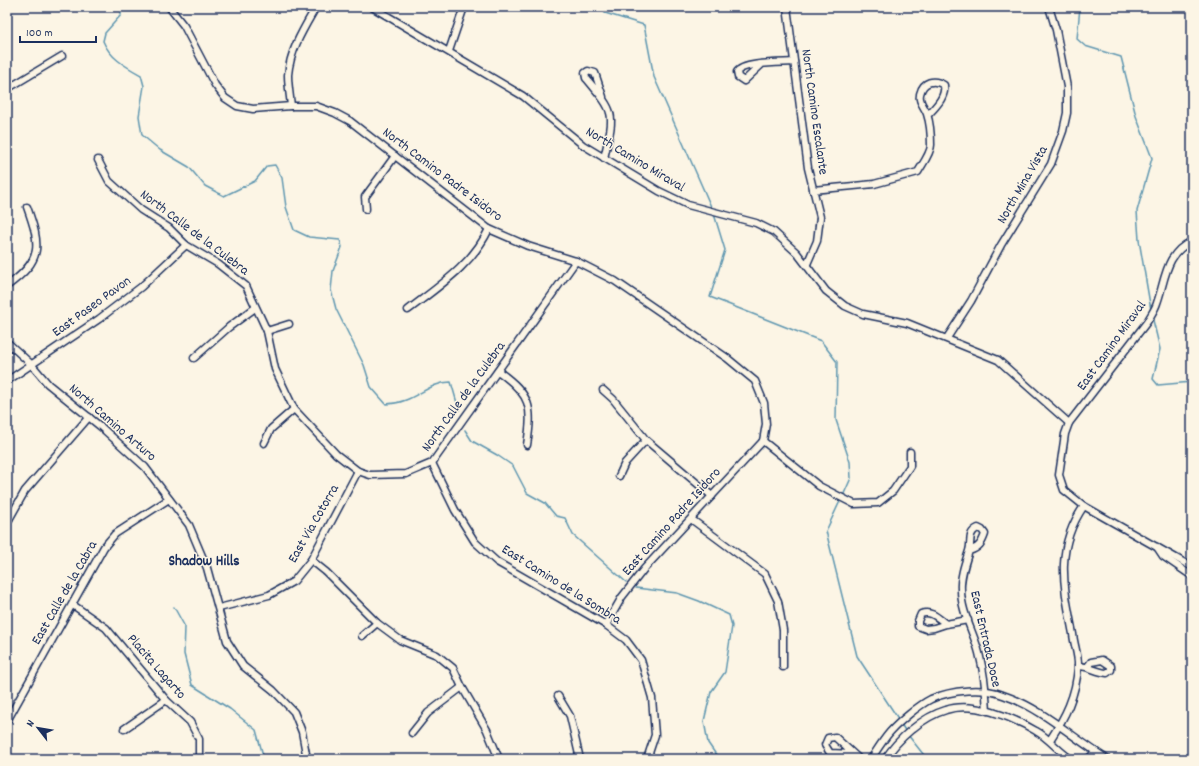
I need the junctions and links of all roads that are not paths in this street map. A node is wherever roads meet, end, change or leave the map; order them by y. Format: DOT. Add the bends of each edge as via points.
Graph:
graph roads {
  1 [pos="169,7"];
  2 [pos="316,7"];
  3 [pos="372,7"];
  4 [pos="464,7"];
  5 [pos="788,7"];
  6 [pos="1049,7"];
  7 [pos="449,51"];
  8 [pos="62,56"];
  9 [pos="794,62"];
  10 [pos="761,64"];
  11 [pos="7,89"];
  12 [pos="603,97"];
  13 [pos="291,106"];
  14 [pos="928,115"];
  15 [pos="395,156"];
  16 [pos="604,158"];
  17 [pos="98,160"];
  18 [pos="814,190"];
  19 [pos="27,207"];
  20 [pos="366,208"];
  21 [pos="489,229"];
  22 [pos="1192,241"];
  23 [pos="186,245"];
  24 [pos="576,261"];
  25 [pos="807,264"];
  26 [pos="7,286"];
  27 [pos="255,308"];
  28 [pos="408,310"];
  29 [pos="290,324"];
  30 [pos="267,331"];
  31 [pos="947,338"];
  32 [pos="7,342"];
  33 [pos="194,358"];
  34 [pos="32,364"];
  35 [pos="498,371"];
  36 [pos="7,381"];
  37 [pos="603,390"];
  38 [pos="294,409"];
  39 [pos="88,417"];
  40 [pos="1069,423"];
  41 [pos="646,440"];
  42 [pos="763,441"];
  43 [pos="264,443"];
  44 [pos="527,445"];
  45 [pos="910,452"];
  46 [pos="432,463"];
  47 [pos="358,471"];
  48 [pos="620,476"];
  49 [pos="712,496"];
  50 [pos="169,498"];
  51 [pos="1084,506"];
  52 [pos="692,519"];
  53 [pos="7,523"];
  54 [pos="1157,547"];
  55 [pos="969,551"];
  56 [pos="311,560"];
  57 [pos="1192,567"];
  58 [pos="1192,576"];
  59 [pos="73,605"];
  60 [pos="218,608"];
  61 [pos="968,620"];
  62 [pos="377,623"];
  63 [pos="946,624"];
  64 [pos="606,625"];
  65 [pos="362,636"];
  66 [pos="1078,666"];
  67 [pos="1088,666"];
  68 [pos="783,668"];
  69 [pos="462,687"];
  70 [pos="986,691"];
  71 [pos="558,696"];
  72 [pos="166,700"];
  73 [pos="987,711"];
  74 [pos="7,721"];
  75 [pos="1059,726"];
  76 [pos="124,729"];
  77 [pos="412,733"];
  78 [pos="1050,740"];
  79 [pos="1096,752"];
  80 [pos="852,754"];
  81 [pos="199,759"];
  82 [pos="307,759"];
  83 [pos="499,759"];
  84 [pos="580,759"];
  85 [pos="647,759"];
  86 [pos="859,759"];
  87 [pos="871,759"];
  88 [pos="885,759"];
  89 [pos="1071,759"];
  90 [pos="1088,759"];
  91 [pos="1107,759"];
  1 -- 13 [label="street, North Camino Padre Isidoro" via="184,26 224,98 238,106 253,109"];
  2 -- 13 [label="street" via="292,55 288,75"];
  3 -- 7 [label="street, North Camino Miraval"];
  4 -- 7 [label="street"];
  5 -- 9 [label="street, North Camino Escalante"];
  6 -- 31 [label="street, North Mina Vista" via="1067,87 1067,113 1062,137 1051,164"];
  7 -- 16 [label="street, North Camino Miraval" via="532,102"];
  8 -- 11 [label="street"];
  9 -- 10 [label="street"];
  9 -- 18 [label="street, North Camino Escalante" via="808,168"];
  12 -- 16 [label="street" via="612,120"];
  13 -- 15 [label="street, North Camino Padre Isidoro" via="316,106 335,113 350,121"];
  14 -- 14 [label="street" via="942,99 945,91 944,85 937,81 926,84 920,94 921,104"];
  14 -- 18 [label="street" via="931,147 918,172 874,184"];
  15 -- 20 [label="street" via="365,197"];
  15 -- 21 [label="street, North Camino Padre Isidoro"];
  16 -- 25 [label="street, North Camino Miraval" via="679,201 769,228"];
  17 -- 23 [label="street, North Calle de la Culebra" via="109,181 141,210 169,228"];
  18 -- 25 [label="street, North Camino Escalante" via="820,223 815,247"];
  19 -- 26 [label="street" via="36,233 36,257 19,277"];
  21 -- 24 [label="street, North Camino Padre Isidoro" via="528,246"];
  21 -- 28 [label="street" via="484,240 459,271"];
  22 -- 40 [label="street, East Camino Miraval" via="1179,248 1172,258 1156,306 1146,322"];
  23 -- 27 [label="street, North Calle de la Culebra" via="218,264 246,286"];
  23 -- 34 [label="street, East Paseo Pavon" via="141,287"];
  24 -- 35 [label="street, North Calle de la Culebra"];
  24 -- 42 [label="street, North Camino Padre Isidoro" via="621,286 727,358 755,381 764,404 766,424"];
  25 -- 31 [label="street, North Camino Miraval" via="826,291 850,309 907,323"];
  27 -- 30 [label="street, North Calle de la Culebra"];
  27 -- 33 [label="street"];
  29 -- 30 [label="street"];
  30 -- 38 [label="street, North Calle de la Culebra" via="275,369"];
  31 -- 40 [label="street, North Camino Miraval" via="998,360"];
  32 -- 34 [label="street, North Camino Arturo"];
  34 -- 36 [label="street, East Paseo Pavon"];
  34 -- 39 [label="street, North Camino Arturo" via="48,384"];
  35 -- 44 [label="street" via="514,383 526,398 530,425"];
  35 -- 46 [label="street, North Calle de la Culebra"];
  37 -- 41 [label="street"];
  38 -- 43 [label="street" via="271,430"];
  38 -- 47 [label="street, North Calle de la Culebra" via="336,454"];
  39 -- 50 [label="street, North Camino Arturo" via="145,467"];
  39 -- 53 [label="street" via="25,491"];
  40 -- 51 [label="street" via="1065,434 1060,481 1064,490"];
  41 -- 48 [label="street" via="625,463"];
  41 -- 49 [label="street"];
  42 -- 45 [label="street" via="819,486 854,504 878,503 893,491 910,466"];
  42 -- 49 [label="street, East Camino Padre Isidoro"];
  46 -- 47 [label="street, North Calle de la Culebra" via="406,474 370,475"];
  46 -- 64 [label="street, East Camino de la Sombra" via="455,510 475,542 497,562"];
  47 -- 56 [label="street, East Via Cotorra"];
  49 -- 52 [label="street, East Camino Padre Isidoro"];
  50 -- 59 [label="street, East Calle de la Cabra" via="115,534 104,547"];
  50 -- 60 [label="street, North Camino Arturo" via="189,525 207,568"];
  51 -- 54 [label="street"];
  51 -- 66 [label="street" via="1077,515 1062,561 1063,582"];
  52 -- 64 [label="street, East Camino Padre Isidoro" via="622,596"];
  52 -- 68 [label="street" via="765,574 778,601 783,630"];
  54 -- 57 [label="street"];
  54 -- 58 [label="street" via="1163,556"];
  55 -- 61 [label="street, East Entrada Doce" via="965,558 961,591"];
  56 -- 60 [label="street, East Via Cotorra" via="294,581 269,595"];
  56 -- 62 [label="street"];
  59 -- 72 [label="street, Placita Lagarto" via="106,628"];
  59 -- 74 [label="street, East Calle de la Cabra"];
  60 -- 82 [label="street, North Camino Arturo" via="227,641 243,666 273,690 294,712 302,732"];
  61 -- 63 [label="street"];
  61 -- 70 [label="street, East Entrada Doce" via="979,652"];
  62 -- 65 [label="street"];
  62 -- 69 [label="street" via="400,640 437,655 453,668"];
  64 -- 85 [label="street, East Camino de la Sombra" via="626,640 641,660 652,698 655,735"];
  66 -- 67 [label="street"];
  66 -- 75 [label="street" via="1071,704"];
  69 -- 77 [label="street" via="428,713"];
  69 -- 83 [label="street" via="487,730"];
  70 -- 73 [label="street, East Entrada Doce"];
  70 -- 75 [label="street" via="1017,701"];
  70 -- 87 [label="street" via="965,691 931,700 891,731"];
  71 -- 84 [label="street" via="570,716"];
  72 -- 76 [label="street"];
  72 -- 81 [label="street, Placita Lagarto" via="190,722 199,739"];
  73 -- 78 [label="street" via="1016,720"];
  73 -- 88 [label="street" via="964,707 946,710 918,725"];
  75 -- 78 [label="street"];
  75 -- 79 [label="street"];
  78 -- 89 [label="street"];
  79 -- 90 [label="street"];
  79 -- 91 [label="street"];
  80 -- 86 [label="street"];
}
